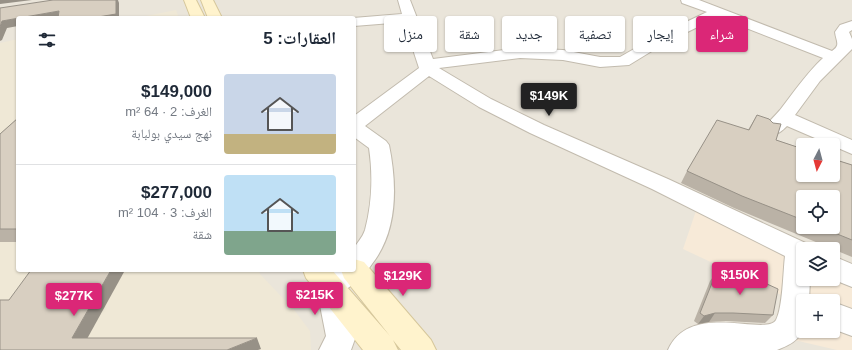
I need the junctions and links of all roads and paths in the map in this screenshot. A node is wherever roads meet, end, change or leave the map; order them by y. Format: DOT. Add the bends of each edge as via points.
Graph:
graph roads {
  1 [pos="190,0"];
  2 [pos="207,0"];
  3 [pos="407,0"];
  4 [pos="687,0"];
  5 [pos="718,12"];
  6 [pos="197,16"];
  7 [pos="214,16"];
  8 [pos="409,16"];
  9 [pos="384,19"];
  10 [pos="356,22"];
  11 [pos="852,25"];
  12 [pos="849,42"];
  13 [pos="422,52"];
  14 [pos="833,57"];
  15 [pos="428,67"];
  16 [pos="356,125"];
  17 [pos="356,128"];
  18 [pos="852,148"];
  19 [pos="796,250"];
  20 [pos="356,258"];
  21 [pos="840,270"];
  22 [pos="341,273"];
  23 [pos="852,276"];
  24 [pos="796,312"];
  25 [pos="840,318"];
  26 [pos="852,323"];
  27 [pos="336,350"];
  28 [pos="382,350"];
  29 [pos="420,350"];
  30 [pos="684,350"];
  1 -- 6 [label="main road"];
  2 -- 7 [label="main road"];
  3 -- 8 [label="street"];
  4 -- 5 [label="street"];
  5 -- 14 [label="street"];
  5 -- 15 [label="street" via="660,40 624,62 600,62 564,55 520,53"];
  9 -- 10 [label="street"];
  11 -- 12 [label="street" via="842,32 843,38"];
  12 -- 14 [label="street" via="842,52"];
  13 -- 15 [label="street"];
  14 -- 18 [label="street" via="818,72 779,124"];
  15 -- 16 [label="street"];
  15 -- 19 [label="street" via="485,102 537,129 660,184"];
  17 -- 20 [label="street" via="379,145 383,176 379,222 373,242"];
  21 -- 23 [label="street"];
  22 -- 27 [label="street" via="341,336"];
  22 -- 28 [label="main road"];
  22 -- 29 [label="main road"];
  24 -- 30 [label="street" via="787,329 775,339 761,342 707,337 690,342"];
  25 -- 26 [label="street"];
}
